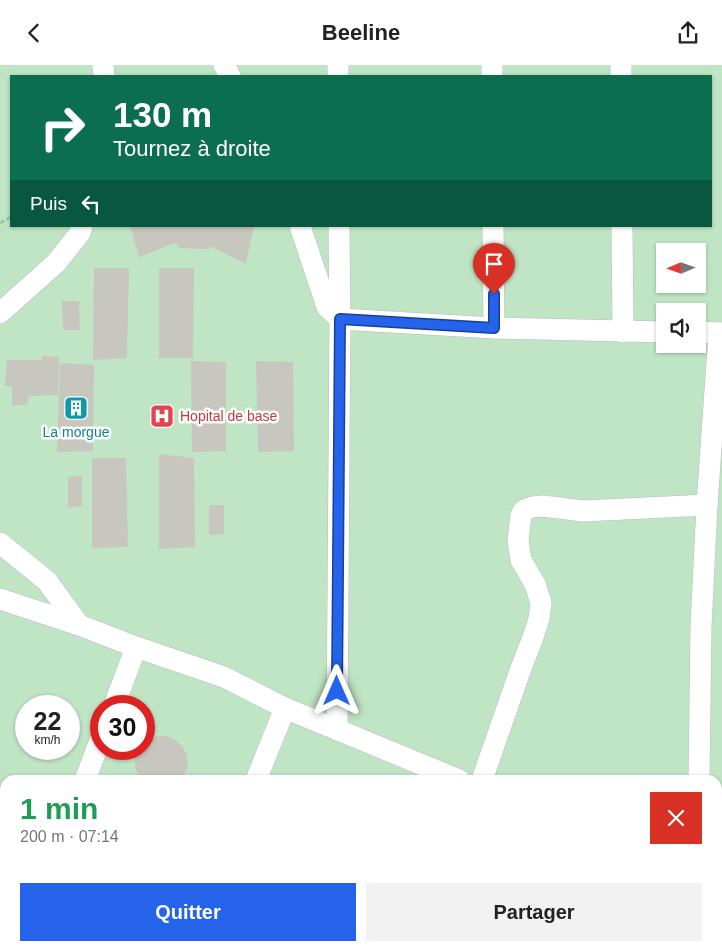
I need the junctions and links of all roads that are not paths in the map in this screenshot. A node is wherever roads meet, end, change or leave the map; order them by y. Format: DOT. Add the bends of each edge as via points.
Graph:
graph roads {
  1 [pos="82,227"];
  2 [pos="300,227"];
  3 [pos="339,227"];
  4 [pos="493,227"];
  5 [pos="622,227"];
  6 [pos="0,313"];
  7 [pos="340,319"];
  8 [pos="494,328"];
  9 [pos="623,332"];
  10 [pos="656,332"];
  11 [pos="706,332"];
  12 [pos="720,333"];
  13 [pos="707,505"];
  14 [pos="0,543"];
  15 [pos="0,599"];
  16 [pos="79,625"];
  17 [pos="136,647"];
  18 [pos="118,695"];
  19 [pos="285,708"];
  20 [pos="337,730"];
  21 [pos="93,760"];
  22 [pos="419,772"];
  23 [pos="87,775"];
  24 [pos="258,775"];
  25 [pos="434,775"];
  26 [pos="484,775"];
  27 [pos="699,775"];
  1 -- 6 [label="street" via="56,263"];
  2 -- 7 [label="street" via="327,307"];
  3 -- 7 [label="street"];
  4 -- 8 [label="street"];
  5 -- 9 [label="street"];
  7 -- 8 [label="street"];
  7 -- 20 [label="street"];
  8 -- 9 [label="street"];
  9 -- 10 [label="street"];
  11 -- 12 [label="street"];
  12 -- 13 [label="street"];
  13 -- 26 [label="street" via="583,511 543,506 524,510 518,541 521,560 535,584 540,603 539,619"];
  13 -- 27 [label="street"];
  14 -- 16 [label="street" via="48,581"];
  15 -- 16 [label="street"];
  16 -- 17 [label="street"];
  17 -- 18 [label="street"];
  17 -- 19 [label="street" via="224,677"];
  19 -- 20 [label="street"];
  19 -- 24 [label="street"];
  20 -- 22 [label="street"];
  21 -- 23 [label="street"];
  22 -- 25 [label="street"];
}
